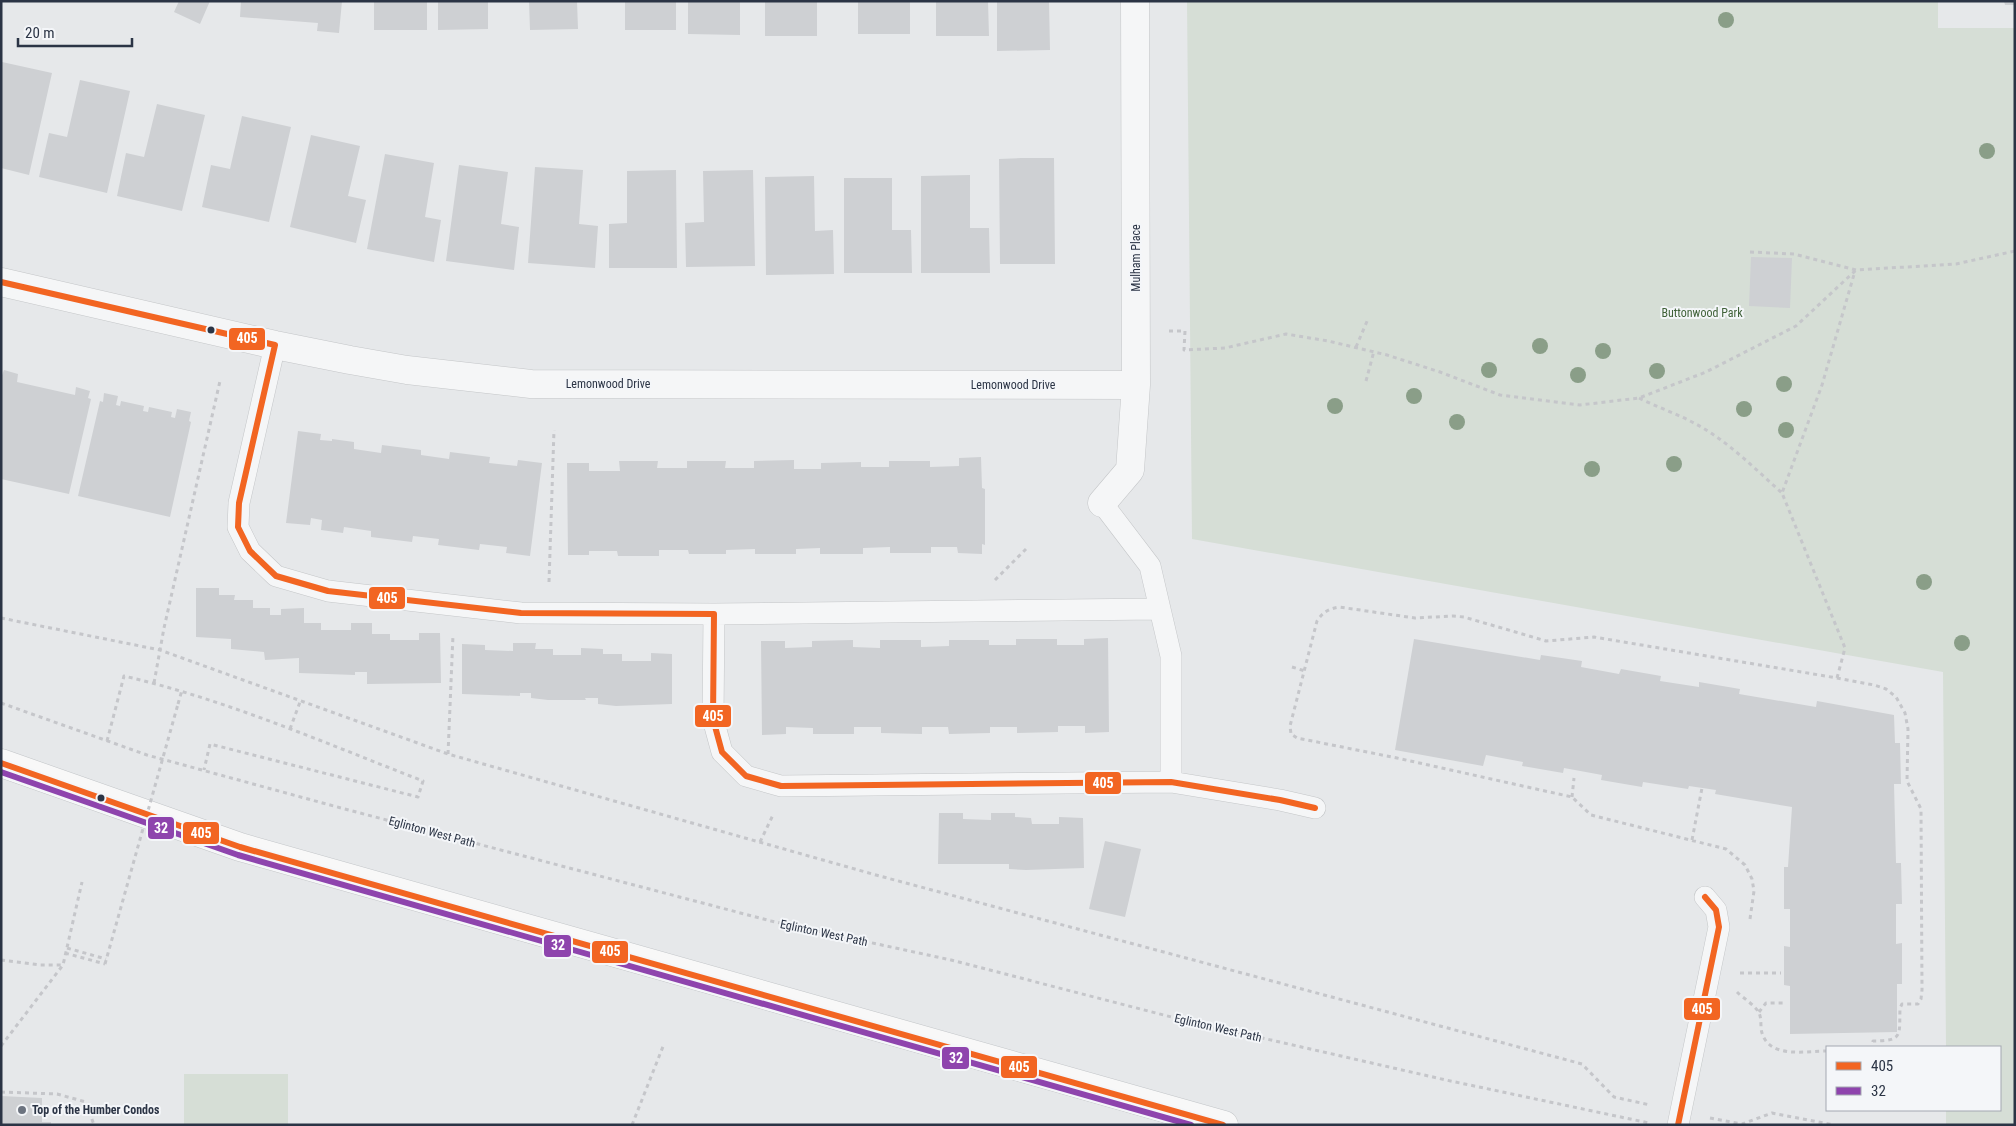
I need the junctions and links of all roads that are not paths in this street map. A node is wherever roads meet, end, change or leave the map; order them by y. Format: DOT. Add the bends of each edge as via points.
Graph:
graph roads {
  1 [pos="1135,1"];
  2 [pos="1,282"];
  3 [pos="275,345"];
  4 [pos="1136,385"];
  5 [pos="1102,504"];
  6 [pos="1160,609"];
  7 [pos="714,614"];
  8 [pos="1,763"];
  9 [pos="1171,782"];
  10 [pos="1315,808"];
  11 [pos="1705,897"];
  12 [pos="1680,1118"];
  13 [pos="1224,1125"];
  1 -- 4 [label="street, Mulham Place"];
  2 -- 3 [label="street, Lemonwood Drive"];
  3 -- 4 [label="street, Lemonwood Drive" via="407,370 531,384"];
  3 -- 7 [label="lane" via="239,503 238,527 250,551 276,576 328,591 521,614"];
  4 -- 5 [label="street, Mulham Place" via="1130,470"];
  5 -- 6 [label="lane" via="1150,566"];
  6 -- 7 [label="lane"];
  6 -- 9 [label="lane" via="1171,656"];
  7 -- 9 [label="lane" via="713,719 722,752 746,776 781,786"];
  8 -- 13 [label="main road" via="240,848"];
  9 -- 10 [label="lane"];
  11 -- 12 [label="lane" via="1716,910 1720,927"];
}
